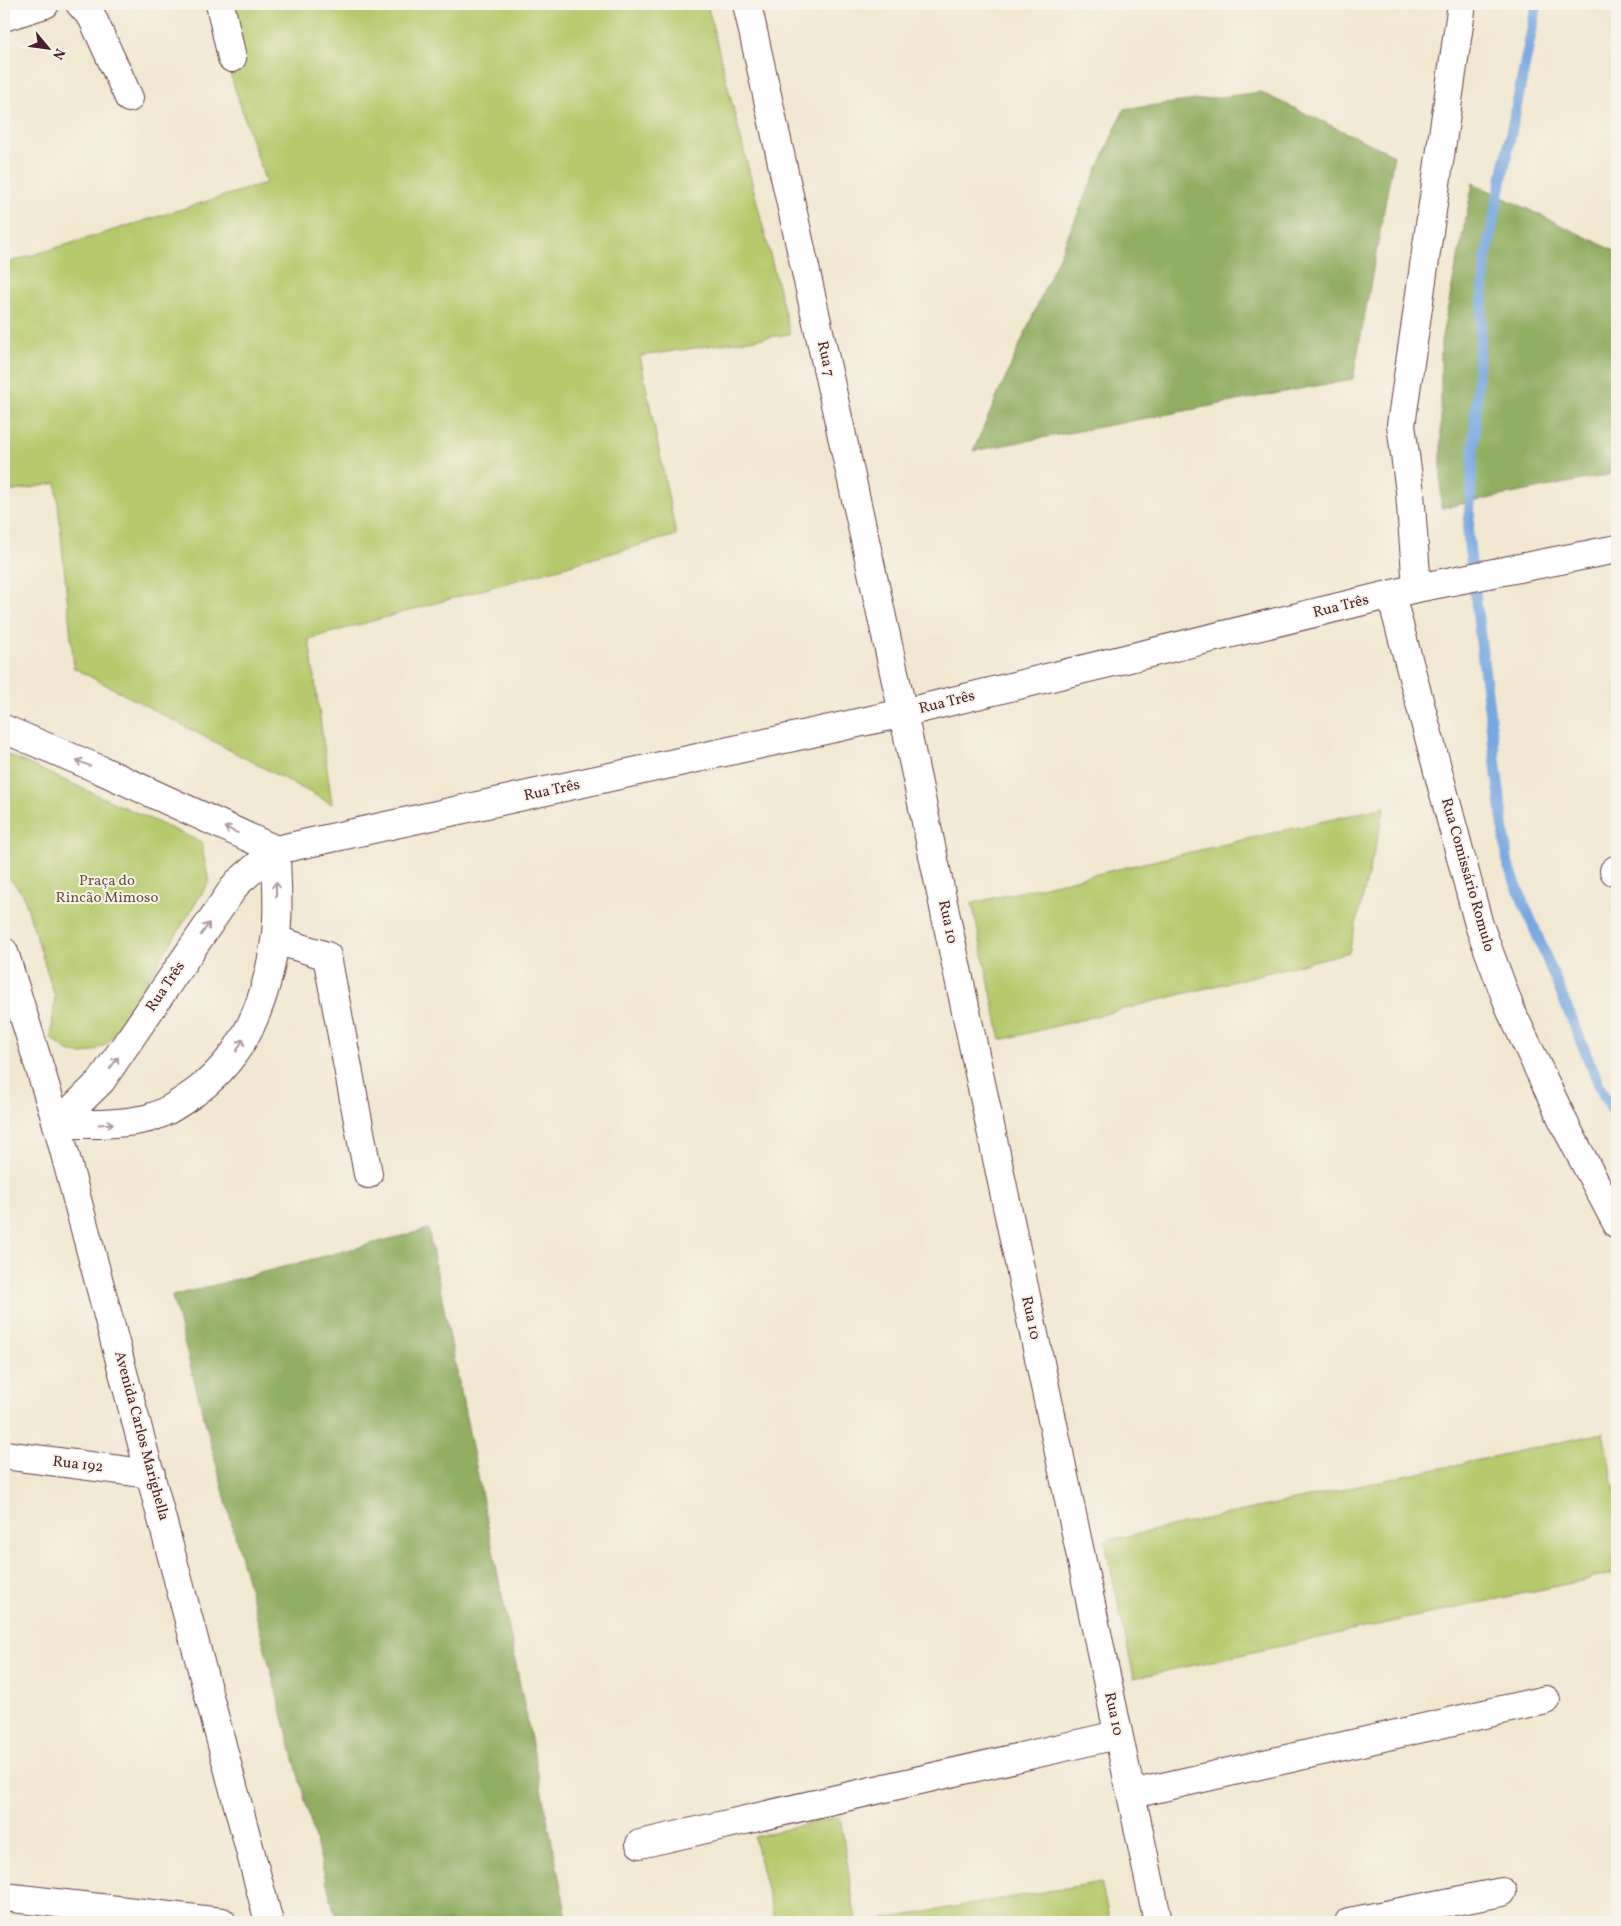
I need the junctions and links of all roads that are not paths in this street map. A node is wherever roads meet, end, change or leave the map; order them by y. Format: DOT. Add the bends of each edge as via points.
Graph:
graph roads {
  1 [pos="46,4"];
  2 [pos="80,4"];
  3 [pos="220,4"];
  4 [pos="748,4"];
  5 [pos="1462,4"];
  6 [pos="4,17"];
  7 [pos="232,58"];
  8 [pos="129,98"];
  9 [pos="1617,549"];
  10 [pos="1417,588"];
  11 [pos="1391,595"];
  12 [pos="904,714"];
  13 [pos="4,729"];
  14 [pos="276,850"];
  15 [pos="276,940"];
  16 [pos="4,952"];
  17 [pos="57,1124"];
  18 [pos="368,1174"];
  19 [pos="1617,1224"];
  20 [pos="4,1455"];
  21 [pos="152,1474"];
  22 [pos="1546,1700"];
  23 [pos="1117,1736"];
  24 [pos="1132,1794"];
  25 [pos="640,1844"];
  26 [pos="1502,1892"];
  27 [pos="4,1897"];
  28 [pos="222,1922"];
  29 [pos="269,1922"];
  30 [pos="1158,1922"];
  31 [pos="1349,1922"];
  1 -- 6 [label="street"];
  2 -- 8 [label="street" via="92,17"];
  3 -- 7 [label="street"];
  4 -- 12 [label="street, Rua 7"];
  5 -- 10 [label="street" via="1401,425"];
  9 -- 10 [label="street, Rua Três"];
  10 -- 11 [label="street, Rua Três"];
  11 -- 12 [label="street, Rua Três"];
  11 -- 19 [label="street, Rua Comissário Romulo" via="1479,926 1511,1010 1567,1129"];
  12 -- 14 [label="street, Rua Três"];
  12 -- 23 [label="street, Rua 10"];
  14 -- 13 [label="street, one-way"];
  15 -- 14 [label="street, one-way"];
  17 -- 14 [label="street, Rua Três, one-way" via="101,1081 237,883"];
  17 -- 15 [label="street, one-way" via="142,1120 176,1106 211,1080 235,1053 260,1008"];
  15 -- 18 [label="street" via="327,956"];
  16 -- 17 [label="street, Avenida Carlos Marighella"];
  17 -- 21 [label="street, Avenida Carlos Marighella"];
  20 -- 21 [label="street, Rua 192"];
  21 -- 29 [label="street, Avenida Carlos Marighella"];
  22 -- 24 [label="street"];
  23 -- 24 [label="street, Rua 10"];
  23 -- 25 [label="street"];
  24 -- 30 [label="street, Rua 10"];
  26 -- 31 [label="street"];
  27 -- 28 [label="street"];
}
